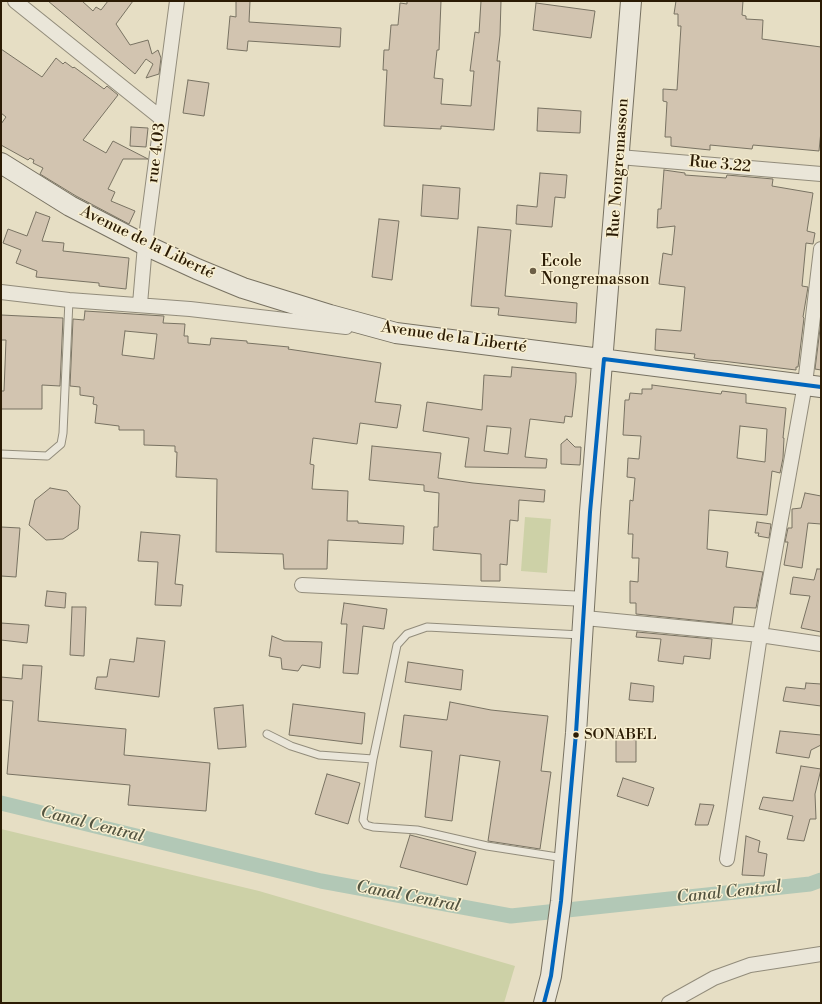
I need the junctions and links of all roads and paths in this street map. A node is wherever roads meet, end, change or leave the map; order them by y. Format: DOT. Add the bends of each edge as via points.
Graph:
graph roads {
  1 [pos="15,1"];
  2 [pos="177,1"];
  3 [pos="631,1"];
  4 [pos="161,118"];
  5 [pos="619,157"];
  6 [pos="1,163"];
  7 [pos="821,174"];
  8 [pos="145,245"];
  9 [pos="821,249"];
  10 [pos="1,292"];
  11 [pos="69,300"];
  12 [pos="140,304"];
  13 [pos="396,333"];
  14 [pos="604,359"];
  15 [pos="813,386"];
  16 [pos="1,454"];
  17 [pos="302,586"];
  18 [pos="585,617"];
  19 [pos="760,636"];
  20 [pos="821,644"];
  21 [pos="267,734"];
  22 [pos="373,758"];
  23 [pos="565,858"];
  24 [pos="727,859"];
  25 [pos="821,954"];
  26 [pos="544,1003"];
  27 [pos="669,1003"];
  1 -- 4 [label="street"];
  2 -- 4 [label="street, rue 4.03"];
  3 -- 5 [label="street, Rue Nongremasson"];
  4 -- 8 [label="street, rue 4.03"];
  5 -- 7 [label="street, Rue 3.22"];
  5 -- 14 [label="street, Rue Nongremasson"];
  6 -- 8 [label="street, Avenue de la Liberté" via="70,206"];
  8 -- 12 [label="street, rue 4.03"];
  8 -- 13 [label="street, Avenue de la Liberté" via="243,288"];
  9 -- 15 [label="street"];
  10 -- 11 [label="street"];
  11 -- 12 [label="street"];
  11 -- 16 [label="lane" via="63,433 60,444 47,456"];
  12 -- 13 [label="street"];
  13 -- 14 [label="street, Avenue de la Liberté"];
  14 -- 15 [label="street, Avenue de la Liberté"];
  14 -- 18 [label="street, Rue Nongremasson" via="590,520"];
  15 -- 19 [label="street"];
  17 -- 18 [label="street"];
  18 -- 19 [label="street"];
  18 -- 22 [label="lane" via="427,627 407,634 397,645"];
  18 -- 23 [label="street, Rue Nongremasson"];
  19 -- 20 [label="street"];
  19 -- 24 [label="street"];
  21 -- 22 [label="lane" via="291,746 319,755"];
  22 -- 23 [label="lane" via="363,820 366,825 418,830 487,846"];
  23 -- 26 [label="street, Rue Nongremasson" via="556,942"];
  25 -- 27 [label="street" via="750,965 714,978"];
}
